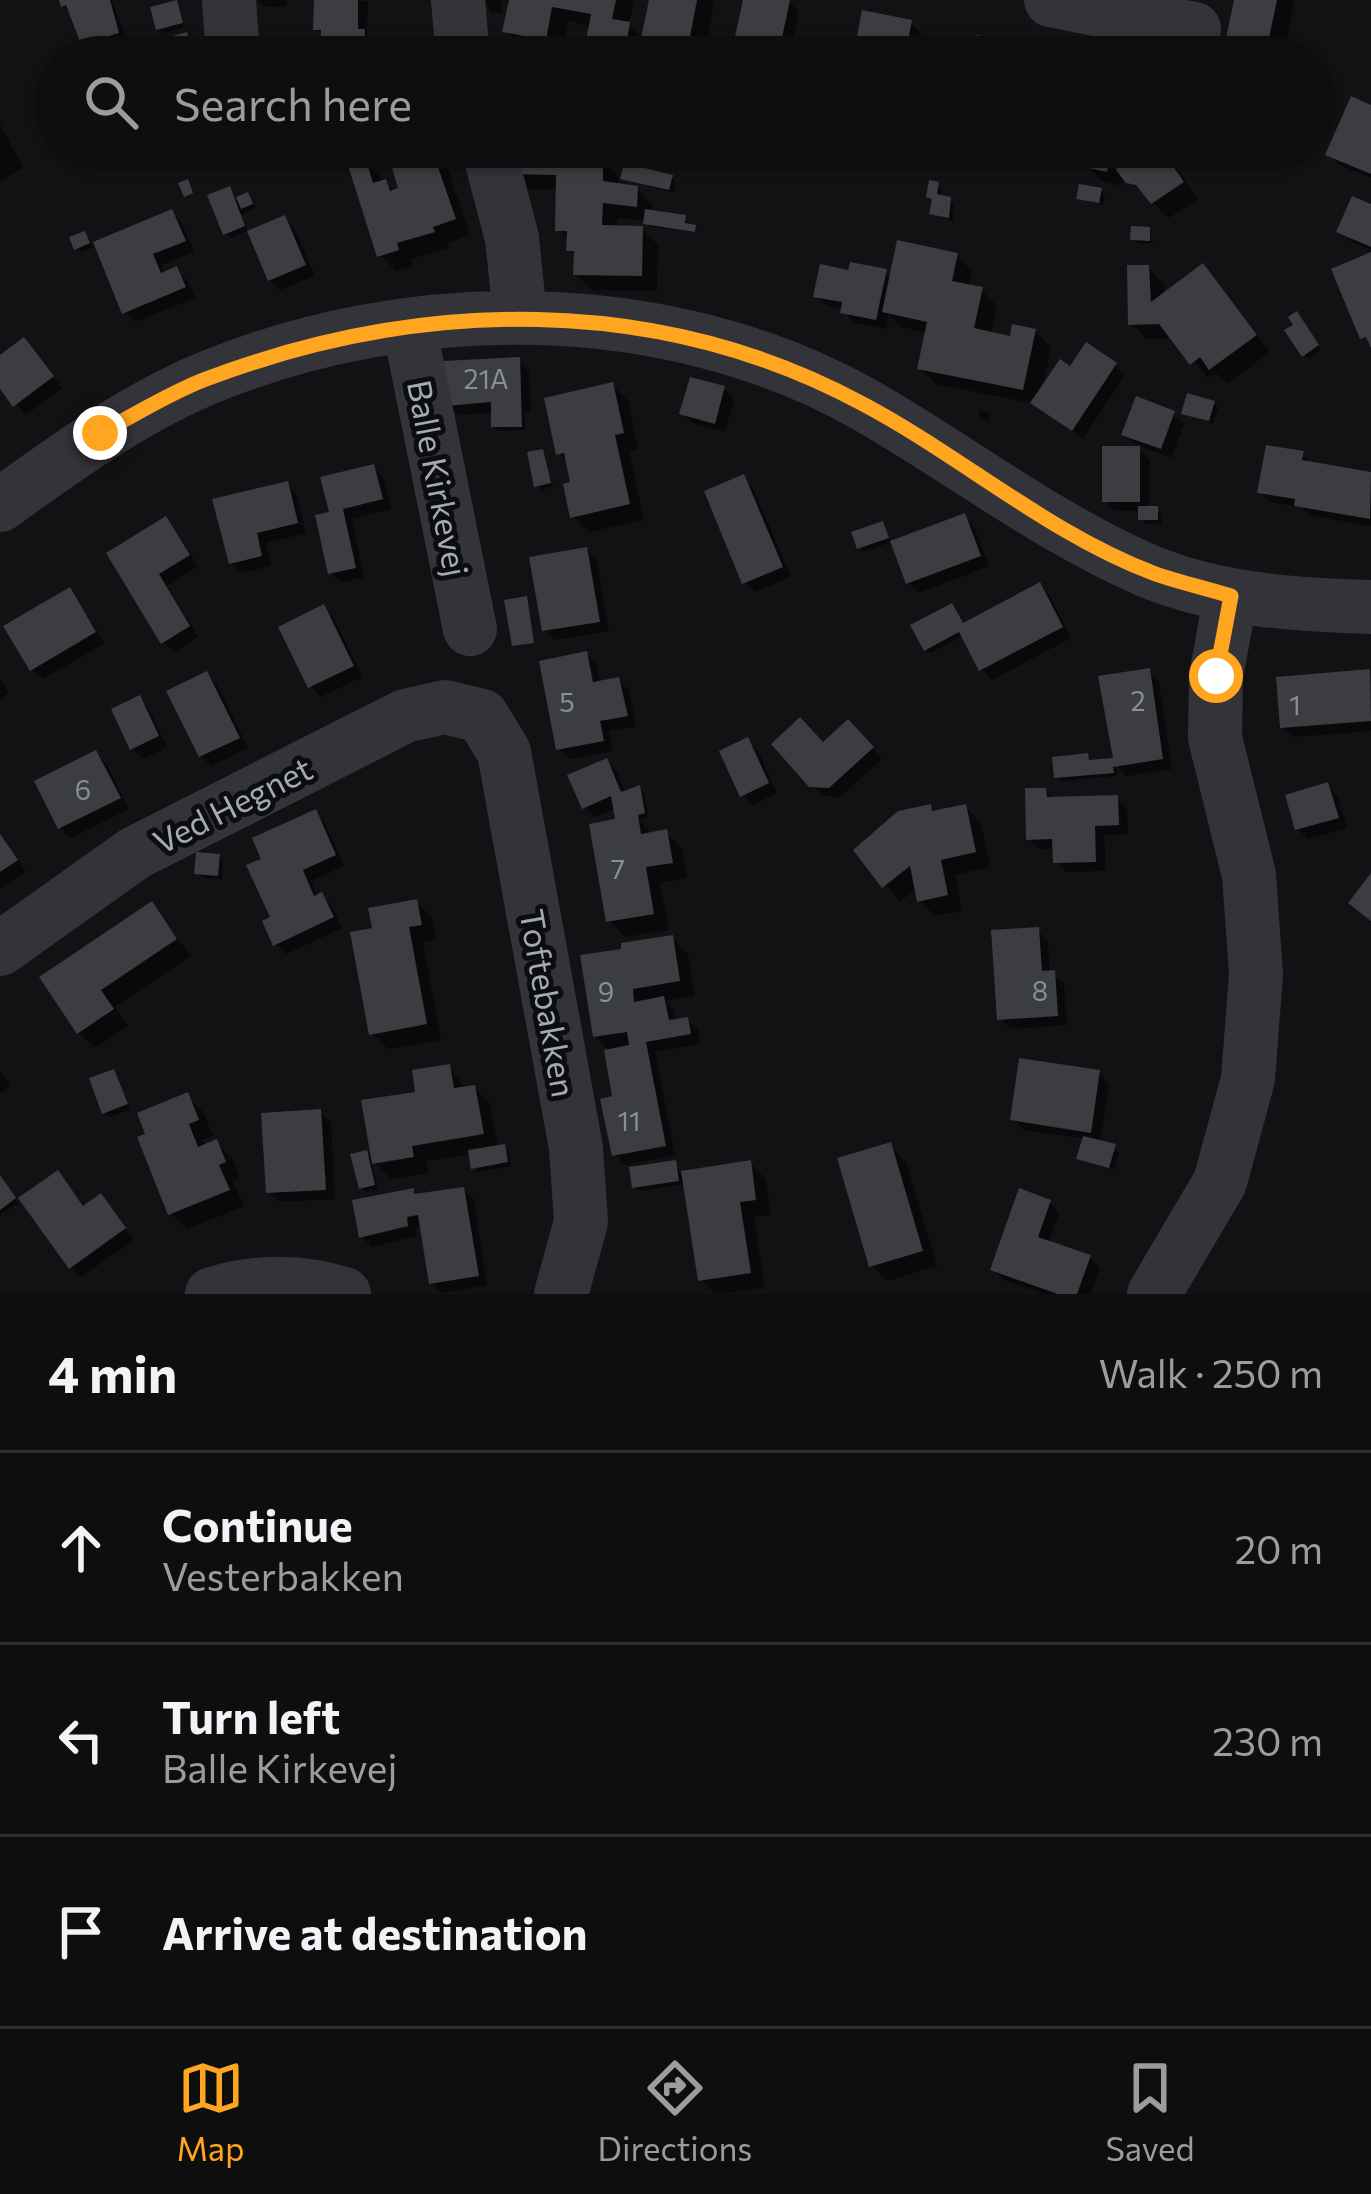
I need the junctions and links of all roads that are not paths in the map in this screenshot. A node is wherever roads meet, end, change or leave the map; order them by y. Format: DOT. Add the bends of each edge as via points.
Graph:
graph roads {
  1 [pos="229,0"];
  2 [pos="458,0"];
  3 [pos="1051,0"];
  4 [pos="1194,29"];
  5 [pos="231,36"];
  6 [pos="461,36"];
  7 [pos="494,168"];
  8 [pos="520,316"];
  9 [pos="409,326"];
  10 [pos="0,505"];
  11 [pos="1231,596"];
  12 [pos="1371,607"];
  13 [pos="470,629"];
  14 [pos="482,716"];
  15 [pos="0,949"];
  16 [pos="212,1294"];
  17 [pos="344,1294"];
  18 [pos="561,1294"];
  19 [pos="1154,1294"];
  1 -- 5 [label="street"];
  2 -- 6 [label="street"];
  3 -- 4 [label="street"];
  7 -- 8 [label="street"];
  8 -- 9 [label="street"];
  8 -- 11 [label="street" via="632,326 757,355 864,404 1068,531 1151,572"];
  9 -- 10 [label="street" via="312,344 201,381 100,433"];
  9 -- 13 [label="street, Balle Kirkevej"];
  11 -- 12 [label="street"];
  11 -- 19 [label="street" via="1215,738 1249,875 1256,974 1248,1079 1220,1182"];
  14 -- 15 [label="street, Ved Hegnet" via="445,707 405,716 135,854"];
  14 -- 18 [label="street, Toftebakken" via="504,752 576,1148 581,1222"];
  16 -- 17 [label="street" via="278,1283"];
}
